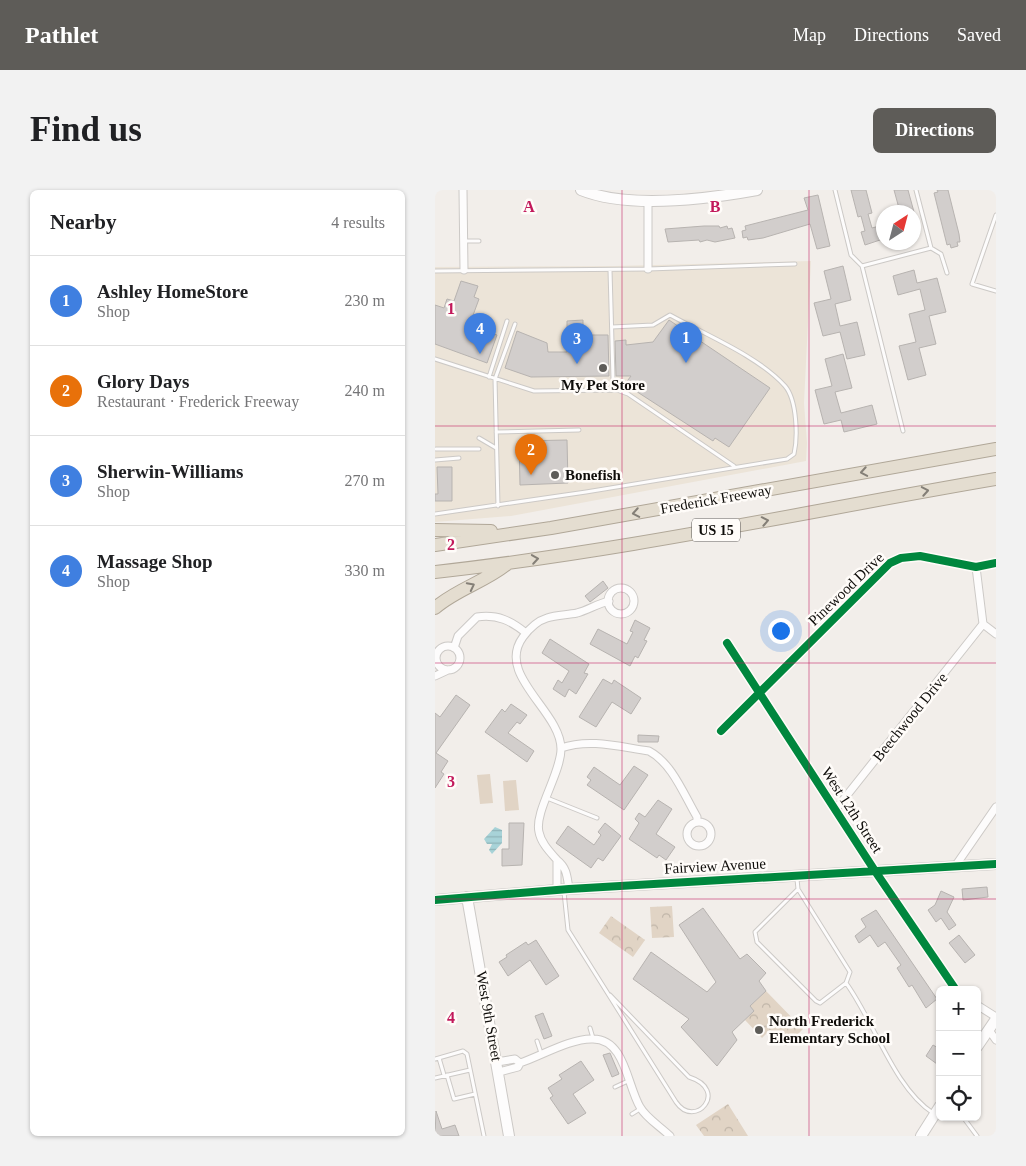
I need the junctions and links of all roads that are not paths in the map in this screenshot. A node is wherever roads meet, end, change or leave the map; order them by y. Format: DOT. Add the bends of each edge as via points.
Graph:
graph roads {
  1 [pos="463,190"];
  2 [pos="581,190"];
  3 [pos="757,190"];
  4 [pos="835,190"];
  5 [pos="916,190"];
  6 [pos="649,200"];
  7 [pos="996,215"];
  8 [pos="464,241"];
  9 [pos="479,241"];
  10 [pos="931,248"];
  11 [pos="795,264"];
  12 [pos="862,266"];
  13 [pos="648,269"];
  14 [pos="464,270"];
  15 [pos="611,270"];
  16 [pos="435,271"];
  17 [pos="947,273"];
  18 [pos="996,291"];
  19 [pos="507,321"];
  20 [pos="515,324"];
  21 [pos="612,327"];
  22 [pos="435,359"];
  23 [pos="489,377"];
  24 [pos="495,379"];
  25 [pos="617,390"];
  26 [pos="579,430"];
  27 [pos="903,431"];
  28 [pos="496,432"];
  29 [pos="479,438"];
  30 [pos="496,448"];
  31 [pos="436,449"];
  32 [pos="479,449"];
  33 [pos="996,449"];
  34 [pos="459,458"];
  35 [pos="435,460"];
  36 [pos="734,466"];
  37 [pos="996,479"];
  38 [pos="498,506"];
  39 [pos="435,514"];
  40 [pos="551,528"];
  41 [pos="435,530"];
  42 [pos="435,546"];
  43 [pos="996,563"];
  44 [pos="507,564"];
  45 [pos="975,567"];
  46 [pos="435,572"];
  47 [pos="609,602"];
  48 [pos="435,608"];
  49 [pos="983,624"];
  50 [pos="526,633"];
  51 [pos="996,634"];
  52 [pos="727,643"];
  53 [pos="454,648"];
  54 [pos="447,670"];
  55 [pos="435,676"];
  56 [pos="759,695"];
  57 [pos="721,731"];
  58 [pos="561,748"];
  59 [pos="547,798"];
  60 [pos="996,807"];
  61 [pos="836,809"];
  62 [pos="597,818"];
  63 [pos="697,822"];
  64 [pos="557,860"];
  65 [pos="996,864"];
  66 [pos="956,866"];
  67 [pos="875,872"];
  68 [pos="797,876"];
  69 [pos="798,888"];
  70 [pos="563,889"];
  71 [pos="467,897"];
  72 [pos="435,900"];
  73 [pos="846,983"];
  74 [pos="954,986"];
  75 [pos="611,995"];
  76 [pos="981,1008"];
  77 [pos="996,1018"];
  78 [pos="590,1028"];
  79 [pos="989,1030"];
  80 [pos="593,1039"];
  81 [pos="996,1040"];
  82 [pos="537,1041"];
  83 [pos="981,1041"];
  84 [pos="542,1056"];
  85 [pos="437,1058"];
  86 [pos="498,1067"];
  87 [pos="470,1070"];
  88 [pos="446,1075"];
  89 [pos="435,1078"];
  90 [pos="628,1080"];
  91 [pos="615,1087"];
  92 [pos="475,1094"];
  93 [pos="641,1108"];
  94 [pos="936,1109"];
  95 [pos="936,1112"];
  96 [pos="632,1114"];
  97 [pos="966,1121"];
  98 [pos="483,1136"];
  99 [pos="509,1136"];
  100 [pos="670,1136"];
  101 [pos="921,1136"];
  102 [pos="977,1136"];
  1 -- 8 [label="street"];
  2 -- 6 [label="street" via="606,197"];
  3 -- 6 [label="street" via="719,197"];
  4 -- 12 [label="lane" via="851,255"];
  5 -- 10 [label="lane"];
  6 -- 13 [label="street"];
  7 -- 18 [label="lane" via="971,284"];
  8 -- 9 [label="lane"];
  8 -- 14 [label="street"];
  10 -- 12 [label="lane"];
  10 -- 17 [label="lane" via="941,254"];
  11 -- 13 [label="lane"];
  12 -- 27 [label="lane"];
  13 -- 15 [label="lane"];
  14 -- 15 [label="lane"];
  14 -- 16 [label="lane"];
  15 -- 21 [label="lane"];
  19 -- 23 [label="lane"];
  20 -- 24 [label="lane"];
  21 -- 25 [label="lane" via="613,379"];
  21 -- 36 [label="lane" via="653,325 670,315 732,347 786,387 794,414 795,454 787,459"];
  22 -- 23 [label="lane"];
  23 -- 24 [label="lane"];
  24 -- 25 [label="lane" via="534,390"];
  24 -- 28 [label="lane"];
  25 -- 36 [label="lane" via="628,394"];
  26 -- 28 [label="lane"];
  28 -- 30 [label="lane"];
  29 -- 30 [label="lane"];
  30 -- 38 [label="lane"];
  31 -- 32 [label="lane"];
  33 -- 40 [label="highway, Frederick Freeway / US 15, one-way"];
  34 -- 35 [label="lane"];
  36 -- 38 [label="lane"];
  44 -- 37 [label="highway, Frederick Freeway / US 15, one-way" via="697,534"];
  38 -- 39 [label="lane"];
  40 -- 41 [label="highway" via="473,532"];
  40 -- 42 [label="highway, Frederick Freeway / US 15"];
  43 -- 45 [label="street, Pinewood Drive"];
  44 -- 46 [label="highway, Frederick Freeway / US 15"];
  48 -- 44 [label="highway, one-way"];
  45 -- 49 [label="street"];
  45 -- 56 [label="street, Pinewood Drive" via="920,556 890,563"];
  47 -- 50 [label="street" via="547,618"];
  49 -- 51 [label="street"];
  49 -- 61 [label="street, Beechwood Drive"];
  50 -- 53 [label="street" via="508,620 494,616 477,617 458,636"];
  50 -- 58 [label="street" via="517,648 517,666 549,718"];
  52 -- 56 [label="street, West 12th Street"];
  53 -- 54 [label="street" via="459,654 459,662 455,668"];
  53 -- 54 [label="street" via="443,648 437,653 438,664"];
  54 -- 55 [label="street"];
  56 -- 57 [label="street, Pinewood Drive"];
  56 -- 61 [label="street, West 12th Street"];
  58 -- 59 [label="street"];
  58 -- 63 [label="street" via="576,742 591,742 656,754 665,763"];
  59 -- 62 [label="lane"];
  59 -- 64 [label="street" via="538,831"];
  60 -- 66 [label="street"];
  61 -- 67 [label="street, West 12th Street"];
  64 -- 70 [label="street"];
  64 -- 70 [label="street" via="567,872"];
  65 -- 66 [label="street, Fairview Avenue"];
  66 -- 67 [label="street, Fairview Avenue"];
  67 -- 68 [label="street, Fairview Avenue"];
  67 -- 74 [label="street, West 12th Street"];
  68 -- 69 [label="lane"];
  68 -- 70 [label="street, Fairview Avenue"];
  69 -- 73 [label="lane" via="850,972"];
  69 -- 73 [label="lane" via="755,932 755,936 765,950 820,1003"];
  70 -- 71 [label="street, Fairview Avenue"];
  70 -- 75 [label="lane" via="567,930"];
  71 -- 72 [label="street, Fairview Avenue"];
  71 -- 86 [label="street, West 9th Street"];
  73 -- 94 [label="lane" via="912,1096"];
  75 -- 75 [label="lane" via="679,1107 689,1112 704,1107 709,1097 706,1087 689,1077"];
  76 -- 77 [label="street"];
  77 -- 79 [label="street"];
  78 -- 80 [label="lane"];
  79 -- 81 [label="street"];
  79 -- 83 [label="street"];
  80 -- 84 [label="street" via="576,1042"];
  80 -- 90 [label="street" via="614,1048"];
  82 -- 84 [label="lane"];
  84 -- 86 [label="street" via="520,1063 518,1067"];
  85 -- 87 [label="lane" via="463,1052 467,1054"];
  85 -- 88 [label="lane"];
  86 -- 99 [label="street, West 9th Street"];
  87 -- 88 [label="lane"];
  87 -- 92 [label="lane"];
  88 -- 89 [label="lane"];
  88 -- 92 [label="lane" via="454,1099"];
  90 -- 91 [label="lane"];
  90 -- 93 [label="street"];
  92 -- 98 [label="lane"];
  93 -- 96 [label="lane"];
  93 -- 100 [label="street"];
  95 -- 101 [label="street"];
  97 -- 102 [label="lane"];
}
